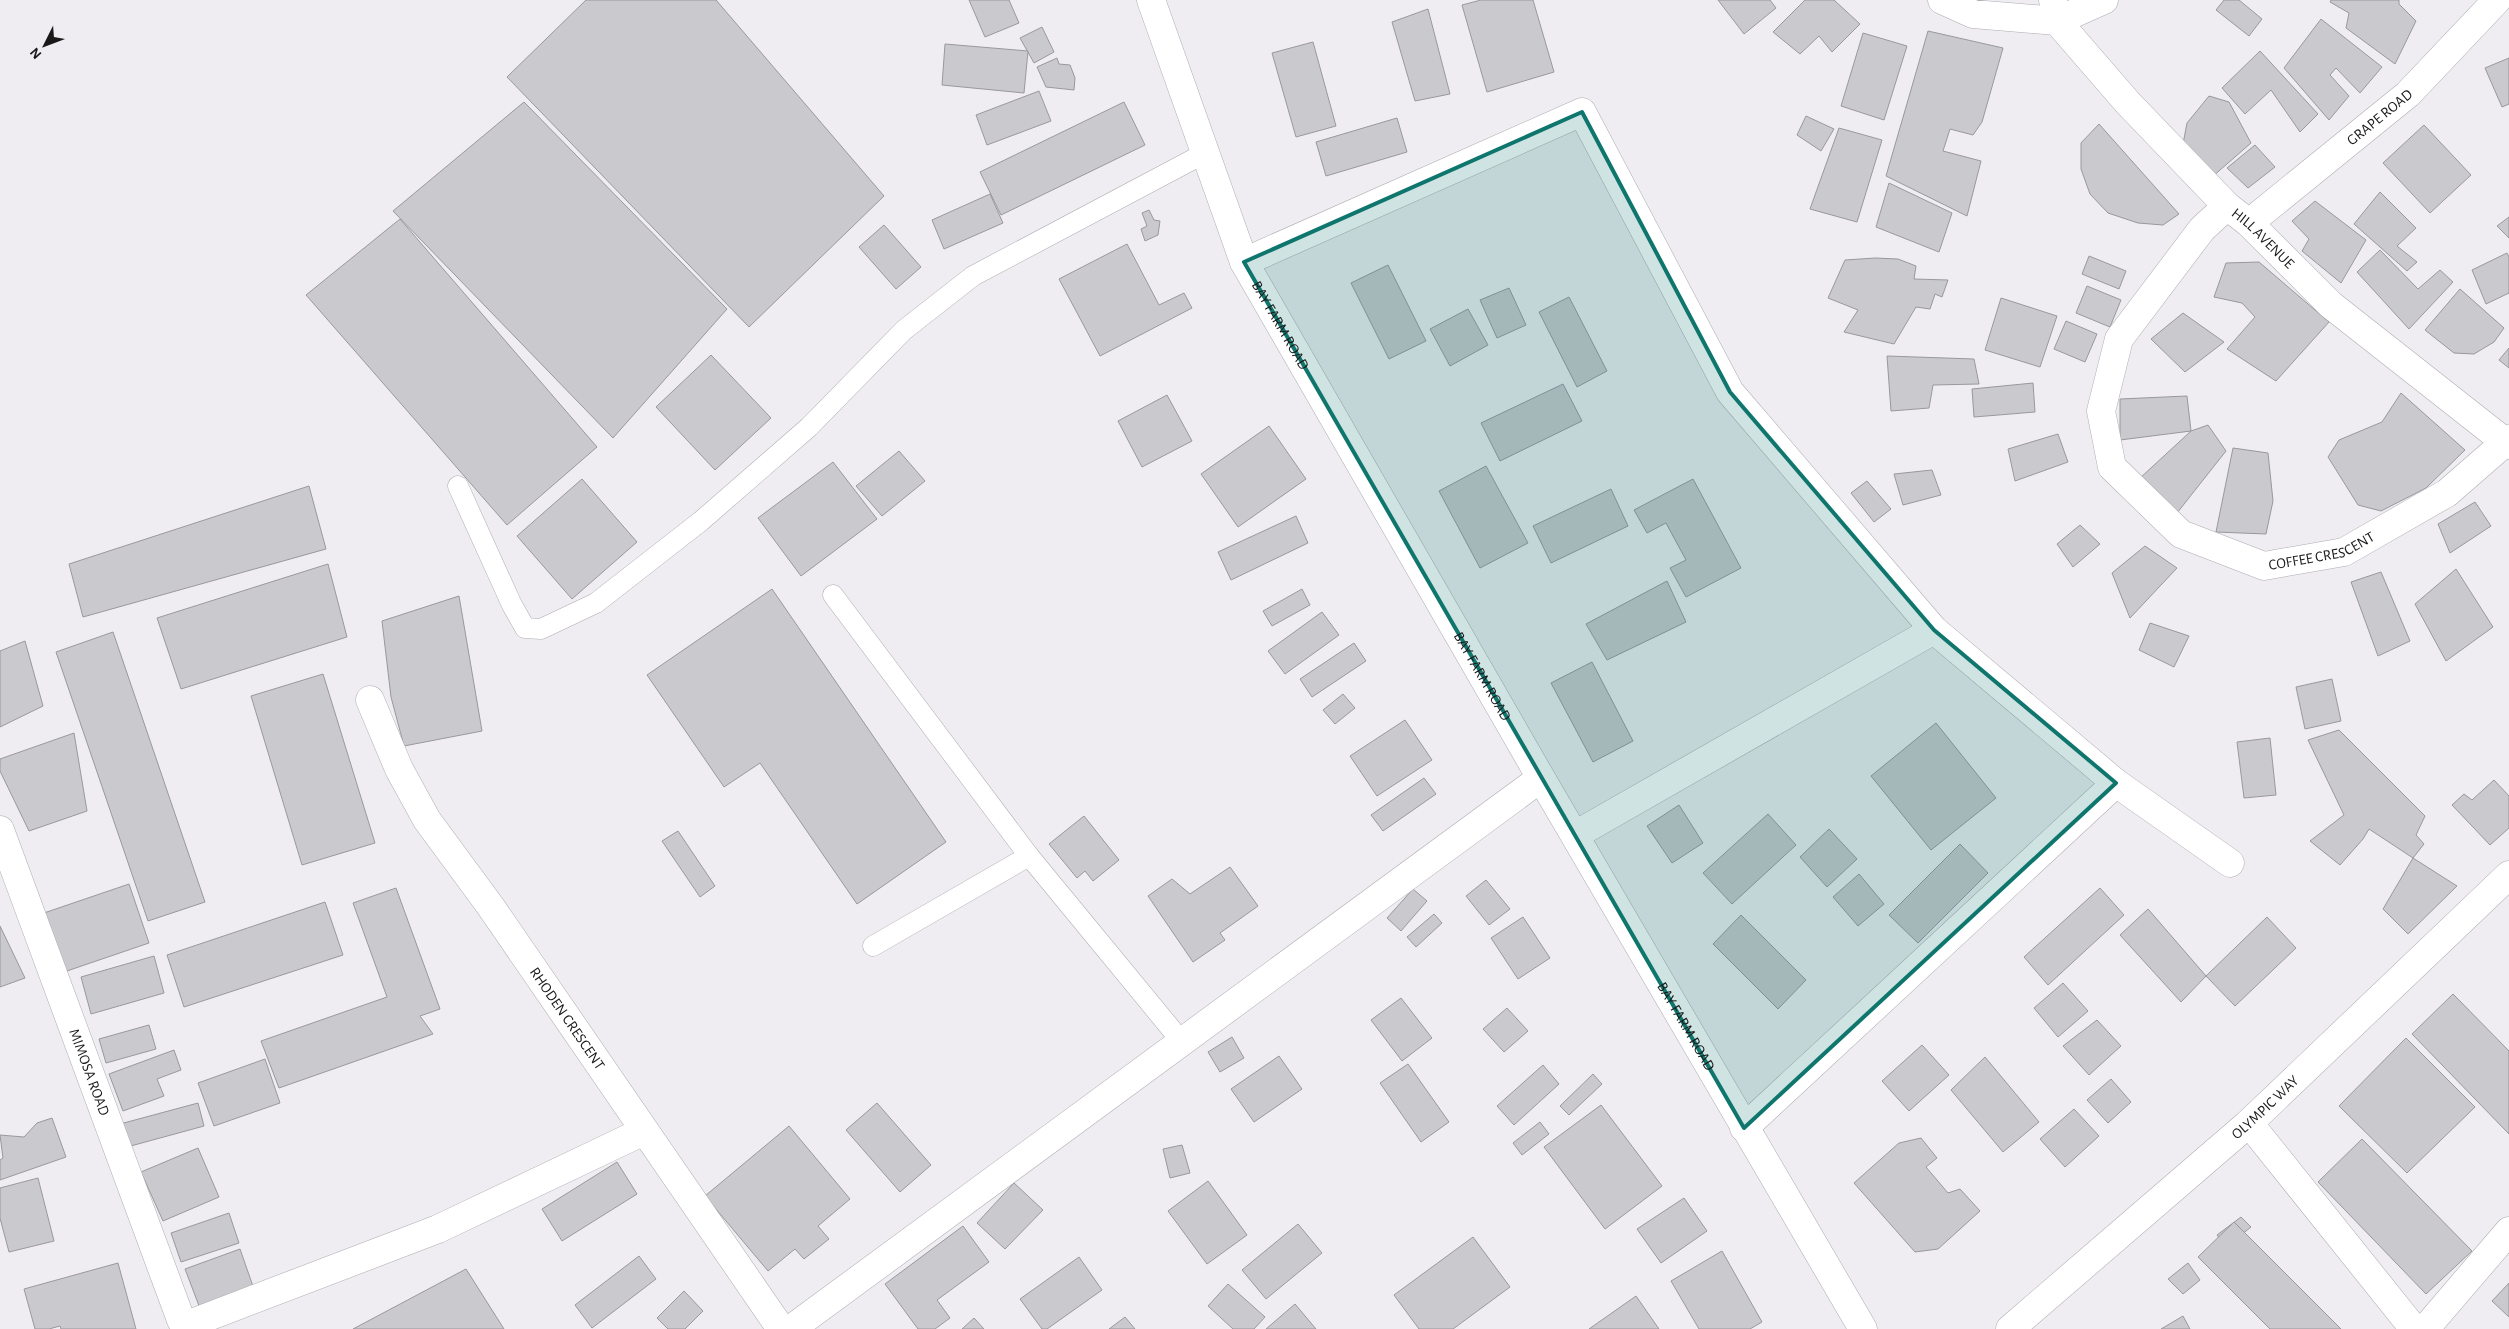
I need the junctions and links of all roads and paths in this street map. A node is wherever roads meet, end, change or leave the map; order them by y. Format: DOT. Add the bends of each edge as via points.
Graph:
graph roads {
  1 [pos="1151,0"];
  2 [pos="1942,0"];
  3 [pos="2104,0"];
  4 [pos="2497,0"];
  5 [pos="2055,11"];
  6 [pos="1205,153"];
  7 [pos="2227,206"];
  8 [pos="2249,223"];
  9 [pos="1244,262"];
  10 [pos="2508,442"];
  11 [pos="458,486"];
  12 [pos="832,595"];
  13 [pos="1934,630"];
  14 [pos="370,700"];
  15 [pos="1541,778"];
  16 [pos="2116,782"];
  17 [pos="0,830"];
  18 [pos="1575,835"];
  19 [pos="1029,856"];
  20 [pos="2230,863"];
  21 [pos="2509,875"];
  22 [pos="873,946"];
  23 [pos="1182,1042"];
  24 [pos="2249,1123"];
  25 [pos="1744,1128"];
  26 [pos="644,1131"];
  27 [pos="2509,1231"];
  28 [pos="781,1329"];
  29 [pos="791,1329"];
  30 [pos="1863,1329"];
  31 [pos="2010,1329"];
  32 [pos="2414,1329"];
  33 [pos="2426,1329"];
  1 -- 6 [label="street, BAY FARM ROAD"];
  2 -- 5 [label="street" via="1972,14"];
  3 -- 5 [label="street"];
  4 -- 8 [label="street, GRAPE ROAD" via="2408,94"];
  5 -- 7 [label="street, HILL AVENUE" via="2128,103"];
  6 -- 9 [label="street, BAY FARM ROAD"];
  6 -- 11 [label="lane" via="973,276 904,330 809,427 701,521 596,603 541,629 524,628"];
  7 -- 8 [label="street, HILL AVENUE"];
  7 -- 10 [label="street, COFFEE CRESCENT" via="2202,229 2119,339 2101,411 2112,467 2182,534 2264,566 2344,552 2447,494"];
  8 -- 10 [label="street, HILL AVENUE" via="2331,305"];
  9 -- 13 [label="street" via="1582,112 1730,392"];
  9 -- 15 [label="street, BAY FARM ROAD"];
  12 -- 19 [label="lane"];
  13 -- 16 [label="street"];
  13 -- 18 [label="street"];
  14 -- 26 [label="street, RHODEN CRESCENT" via="399,769 427,820"];
  15 -- 18 [label="street, BAY FARM ROAD"];
  15 -- 23 [label="street"];
  16 -- 20 [label="street"];
  16 -- 25 [label="street"];
  17 -- 26 [label="street, MIMOSA ROAD" via="180,1320 192,1323 438,1228"];
  18 -- 25 [label="street, BAY FARM ROAD"];
  19 -- 22 [label="lane"];
  19 -- 23 [label="lane"];
  21 -- 24 [label="street, OLYMPIC WAY"];
  23 -- 29 [label="street"];
  24 -- 31 [label="street, OLYMPIC WAY"];
  24 -- 32 [label="street"];
  25 -- 30 [label="street, BAY FARM ROAD"];
  26 -- 28 [label="street, RHODEN CRESCENT"];
  27 -- 33 [label="street"];
}
